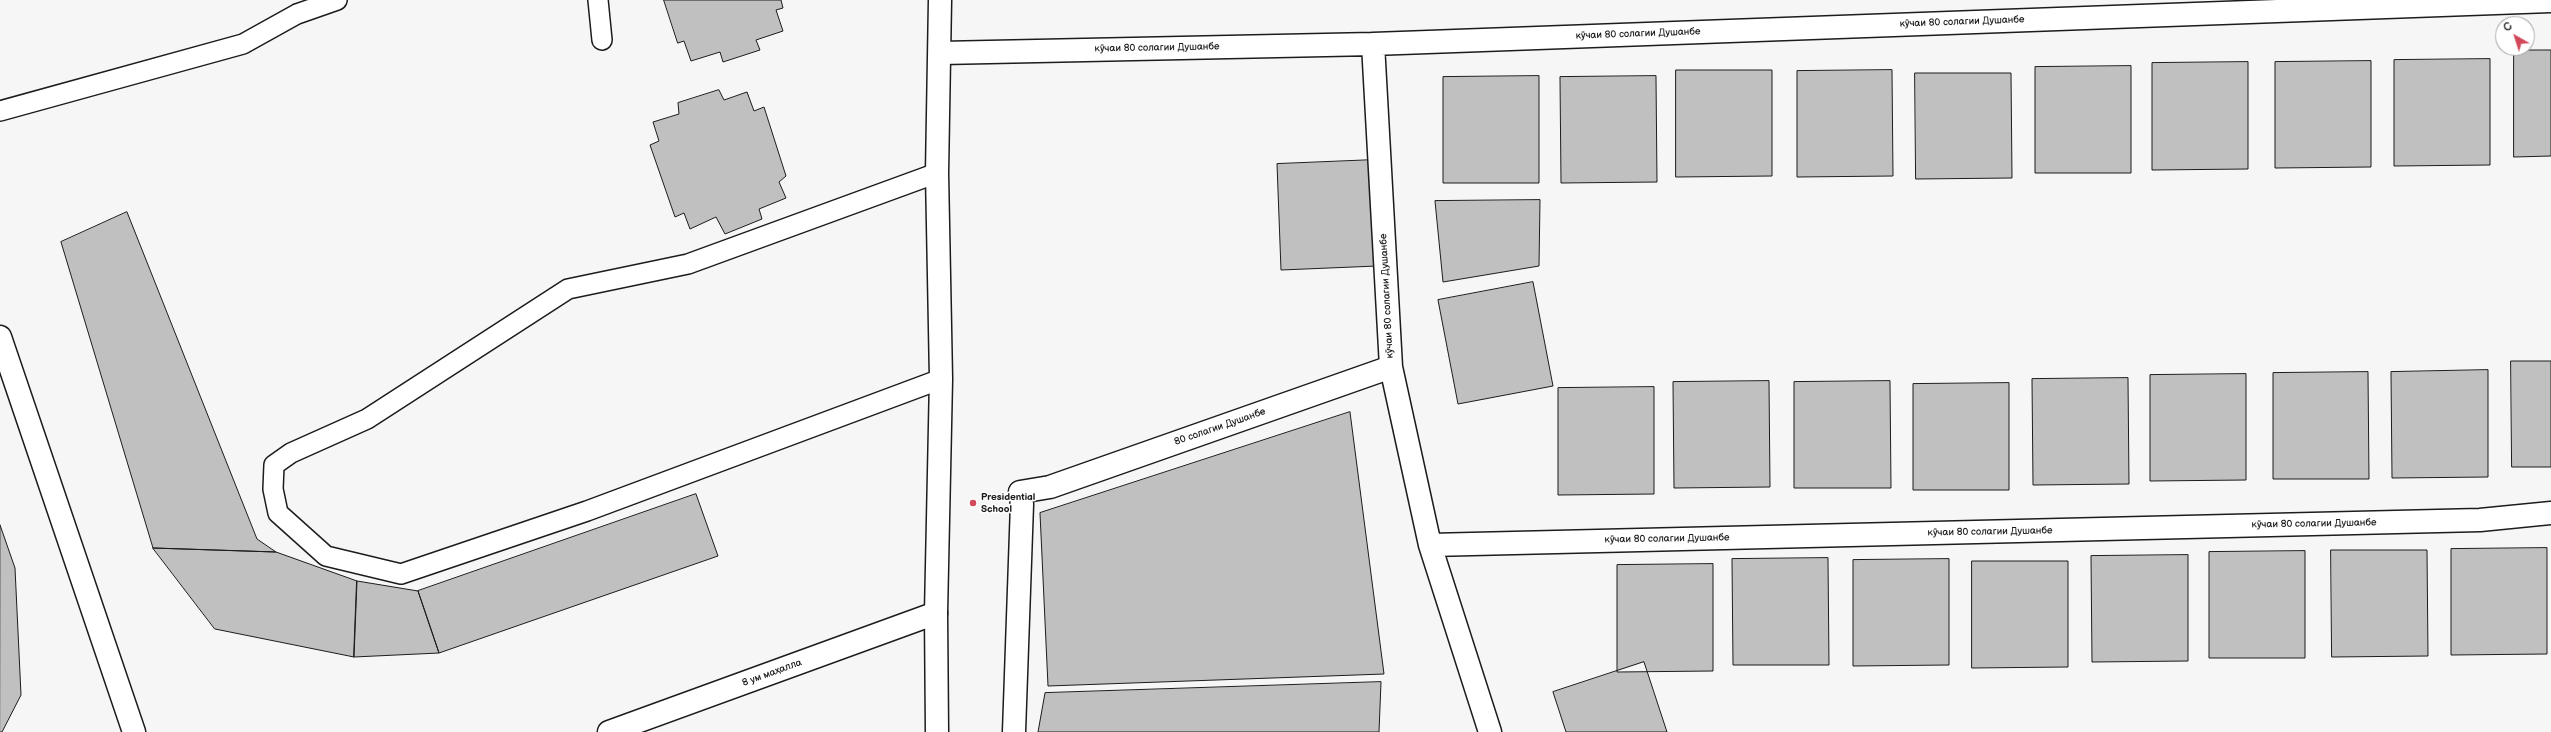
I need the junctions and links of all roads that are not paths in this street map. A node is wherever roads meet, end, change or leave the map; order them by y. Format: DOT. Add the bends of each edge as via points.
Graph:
graph roads {
  1 [pos="337,0"];
  2 [pos="598,0"];
  3 [pos="940,0"];
  4 [pos="2551,1"];
  5 [pos="602,40"];
  6 [pos="1373,44"];
  7 [pos="941,53"];
  8 [pos="0,111"];
  9 [pos="937,173"];
  10 [pos="0,337"];
  11 [pos="1391,367"];
  12 [pos="941,379"];
  13 [pos="2551,513"];
  14 [pos="1430,545"];
  15 [pos="936,613"];
  16 [pos="134,732"];
  17 [pos="609,732"];
  18 [pos="937,732"];
  19 [pos="1014,732"];
  20 [pos="1490,732"];
  1 -- 8 [label="lane" via="297,14 243,44"];
  2 -- 5 [label="lane"];
  3 -- 7 [label="street"];
  4 -- 6 [label="street, кӯчаи 80 солагии Душанбе"];
  6 -- 7 [label="street, кӯчаи 80 солагии Душанбе"];
  6 -- 11 [label="street, кӯчаи 80 солагии Душанбе"];
  7 -- 9 [label="street"];
  9 -- 12 [label="street"];
  9 -- 12 [label="lane" via="688,264 568,289 366,419 274,464 273,489 278,513 326,556 401,574 587,511"];
  10 -- 16 [label="street"];
  11 -- 14 [label="street, кӯчаи 80 солагии Душанбе"];
  11 -- 19 [label="street, 80 солагии Душанбе" via="1050,487 1020,492 1022,504"];
  12 -- 15 [label="street"];
  13 -- 14 [label="street, кӯчаи 80 солагии Душанбе" via="2480,520"];
  14 -- 20 [label="street, кӯчаи 80 солагии Душанбе"];
  15 -- 17 [label="street, 8 ум маҳалла"];
  15 -- 18 [label="street"];
}
